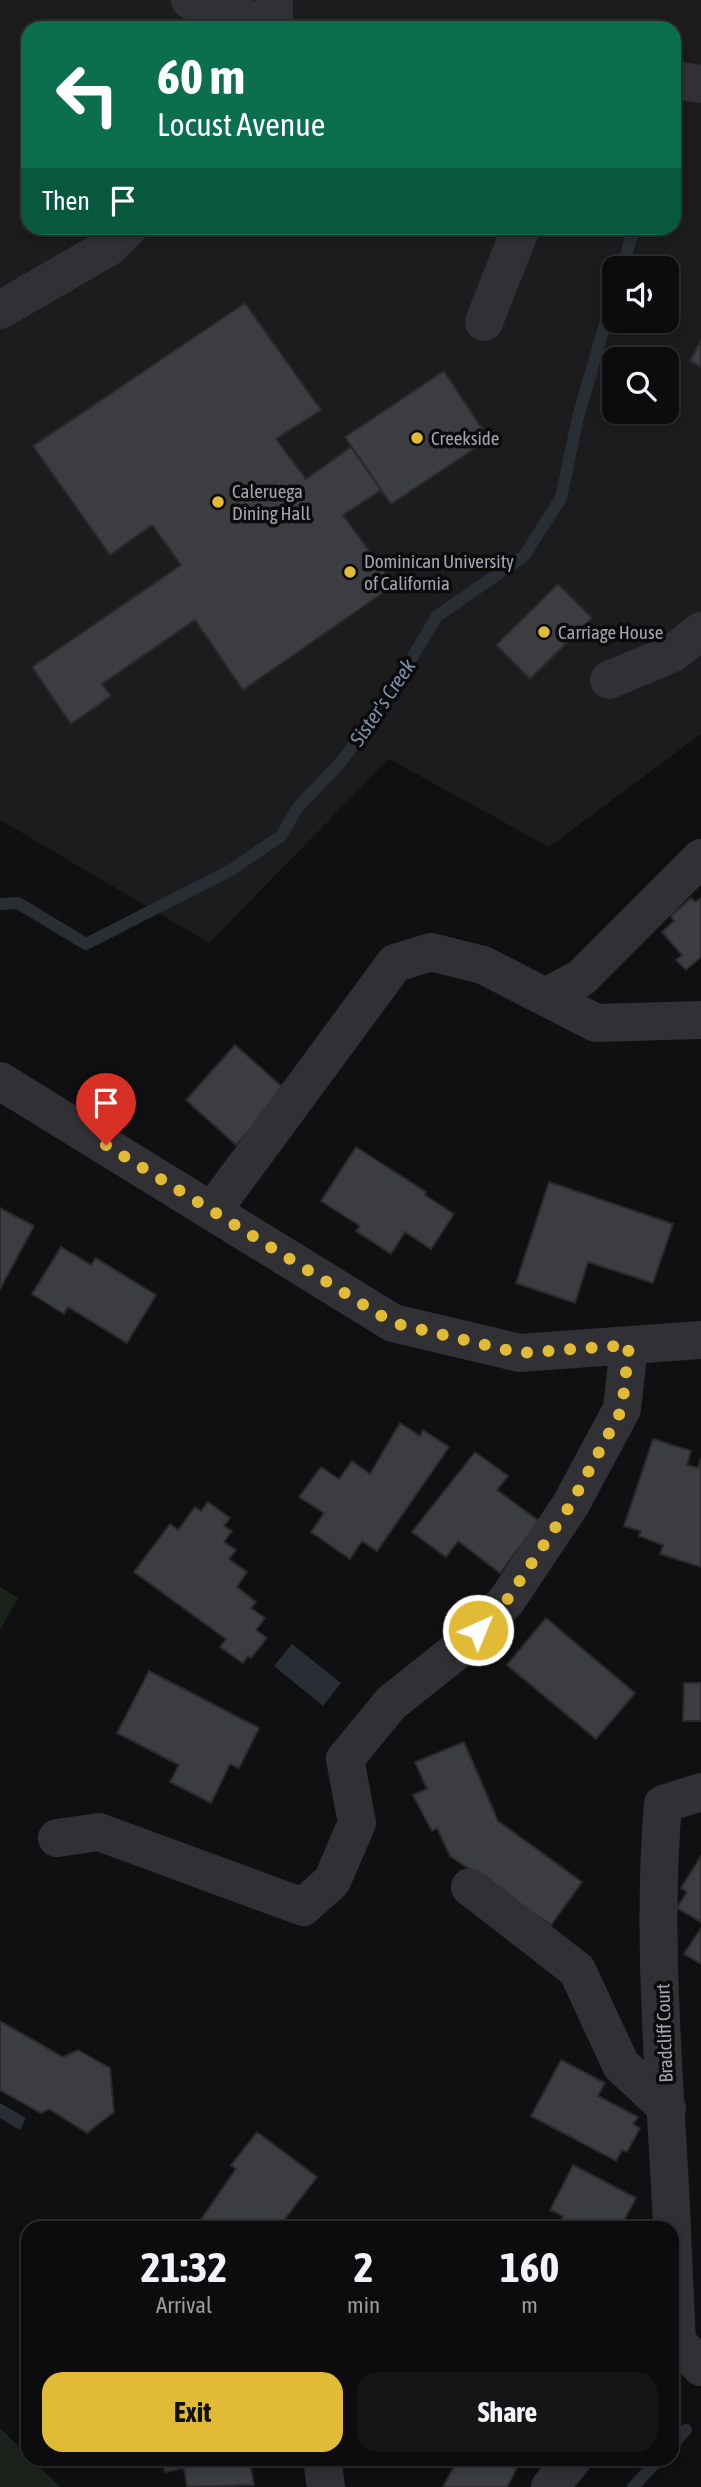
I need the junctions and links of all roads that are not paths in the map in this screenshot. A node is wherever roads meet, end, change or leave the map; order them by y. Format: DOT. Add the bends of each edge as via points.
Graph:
graph roads {
  1 [pos="190,0"];
  2 [pos="274,0"];
  3 [pos="253,21"];
  4 [pos="274,21"];
  5 [pos="681,81"];
  6 [pos="701,84"];
  7 [pos="121,235"];
  8 [pos="518,235"];
  9 [pos="0,310"];
  10 [pos="484,322"];
  11 [pos="701,631"];
  12 [pos="608,680"];
  13 [pos="701,858"];
  14 [pos="547,996"];
  15 [pos="701,1020"];
  16 [pos="0,1081"];
  17 [pos="213,1210"];
  18 [pos="701,1340"];
  19 [pos="629,1345"];
  20 [pos="701,1792"];
  21 [pos="57,1838"];
  22 [pos="470,1887"];
  23 [pos="667,2108"];
  24 [pos="672,2221"];
  25 [pos="679,2309"];
  26 [pos="683,2352"];
  27 [pos="323,2466"];
  28 [pos="567,2466"];
  29 [pos="326,2487"];
  30 [pos="550,2487"];
  1 -- 3 [label="street"];
  2 -- 4 [label="street"];
  5 -- 6 [label="street"];
  7 -- 9 [label="street" via="109,247"];
  8 -- 10 [label="street"];
  11 -- 12 [label="street" via="673,653"];
  13 -- 14 [label="street" via="581,978"];
  14 -- 15 [label="street" via="596,1023"];
  14 -- 17 [label="street" via="483,965 431,952 395,963"];
  16 -- 17 [label="street"];
  17 -- 19 [label="street" via="393,1323 520,1353"];
  18 -- 19 [label="street"];
  19 -- 21 [label="street" via="622,1409 571,1504 507,1600 464,1645 391,1703 345,1759 357,1823 332,1881 303,1907 99,1832"];
  20 -- 23 [label="street, Bradcliff Court" via="663,1804"];
  22 -- 23 [label="street" via="577,1970 621,2064"];
  23 -- 24 [label="street, Bradcliff Court"];
  25 -- 26 [label="street"];
  27 -- 29 [label="street"];
  28 -- 30 [label="street"];
}
